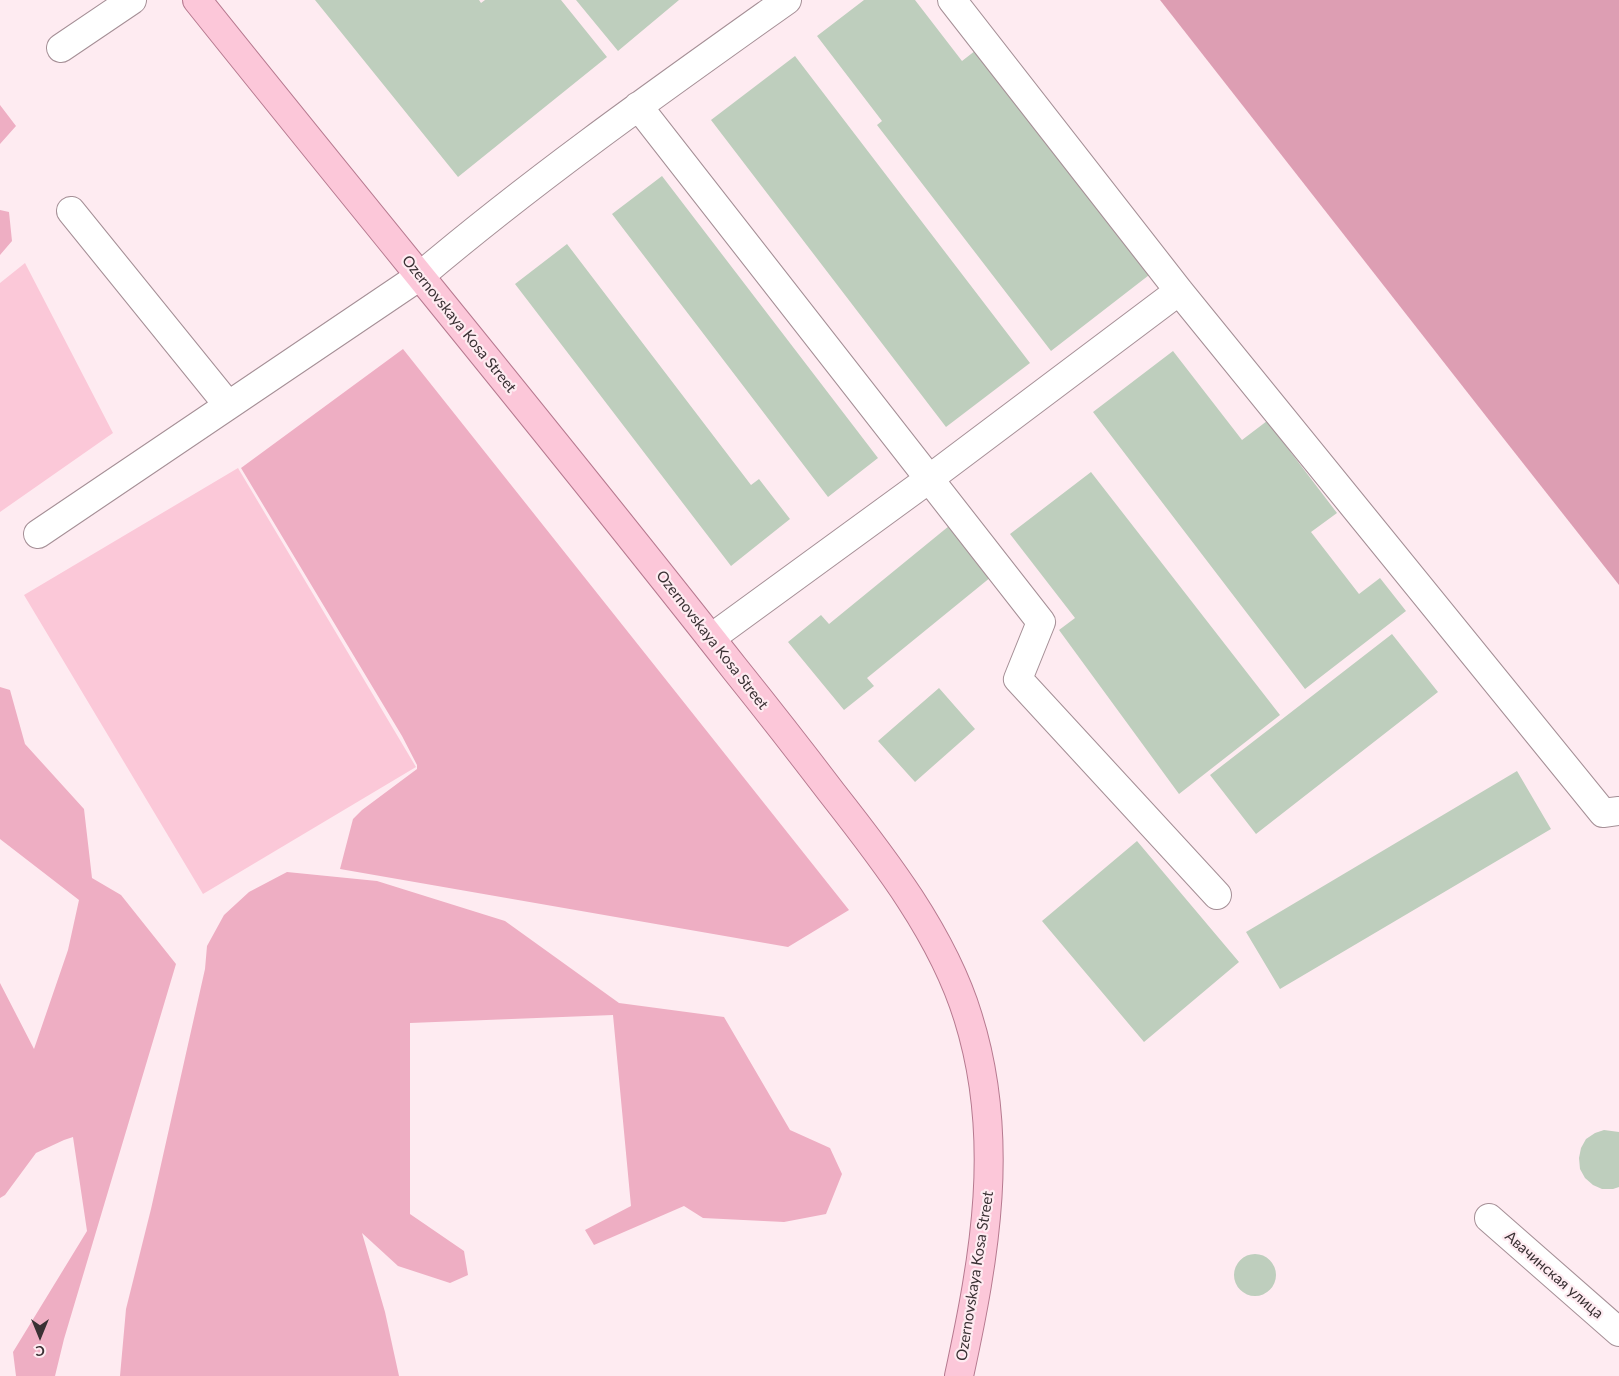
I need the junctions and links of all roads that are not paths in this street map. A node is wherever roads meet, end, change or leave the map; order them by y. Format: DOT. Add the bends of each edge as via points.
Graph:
graph roads {
  1 [pos="132,0"];
  2 [pos="197,0"];
  3 [pos="787,0"];
  4 [pos="952,0"];
  5 [pos="61,48"];
  6 [pos="638,106"];
  7 [pos="71,211"];
  8 [pos="420,276"];
  9 [pos="1179,290"];
  10 [pos="228,405"];
  11 [pos="929,479"];
  12 [pos="38,534"];
  13 [pos="711,638"];
  14 [pos="1619,811"];
  15 [pos="1217,895"];
  16 [pos="1489,1218"];
  17 [pos="1619,1332"];
  18 [pos="959,1376"];
  1 -- 5 [label="street"];
  2 -- 8 [label="main road, Ozernovskaya Kosa Street"];
  3 -- 6 [label="street"];
  4 -- 9 [label="street"];
  6 -- 8 [label="street"];
  6 -- 11 [label="street"];
  7 -- 10 [label="street"];
  8 -- 10 [label="street"];
  8 -- 13 [label="main road, Ozernovskaya Kosa Street"];
  9 -- 11 [label="street"];
  9 -- 14 [label="street" via="1603,813"];
  10 -- 12 [label="street"];
  11 -- 13 [label="street"];
  11 -- 15 [label="street" via="1041,622 1018,679"];
  13 -- 18 [label="main road, Ozernovskaya Kosa Street" via="891,871 939,949 966,1011 980,1062 990,1168 975,1297"];
  16 -- 17 [label="street, Авачинская улица"];
}
